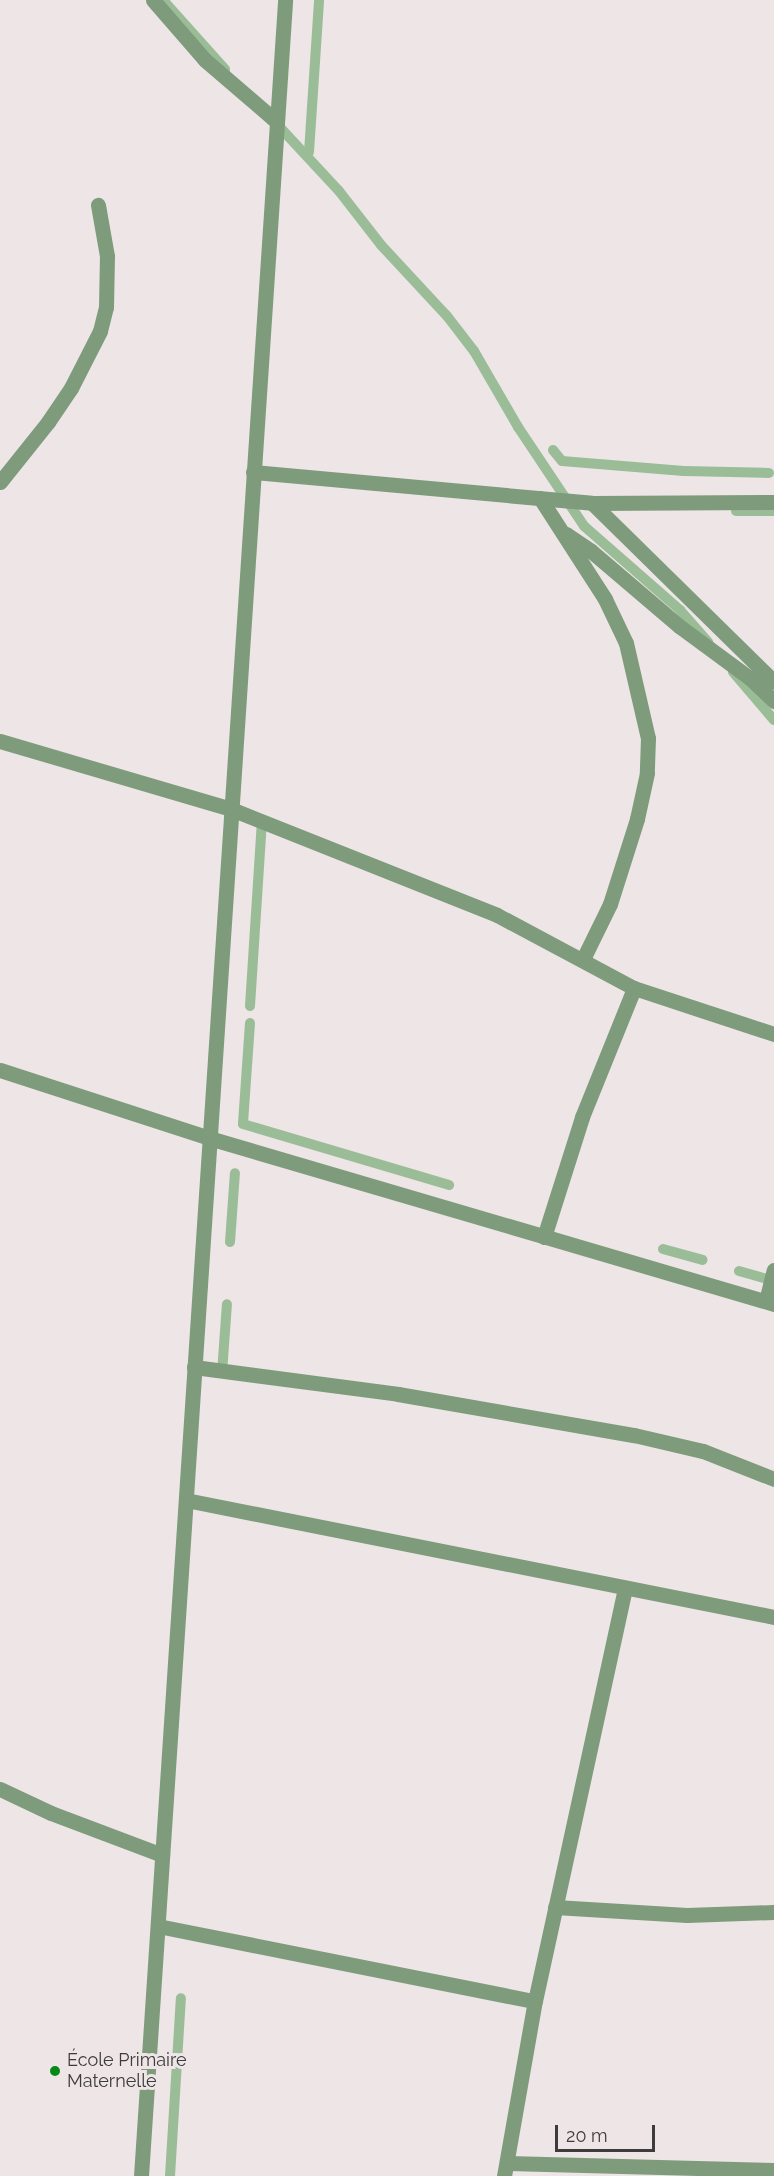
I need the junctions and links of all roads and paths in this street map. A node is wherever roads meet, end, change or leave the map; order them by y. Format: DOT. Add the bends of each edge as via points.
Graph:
graph roads {
  1 [pos="153,0"];
  2 [pos="285,0"];
  3 [pos="277,122"];
  4 [pos="98,205"];
  5 [pos="253,472"];
  6 [pos="0,482"];
  7 [pos="540,498"];
  8 [pos="774,502"];
  9 [pos="592,503"];
  10 [pos="561,530"];
  11 [pos="774,682"];
  12 [pos="774,701"];
  13 [pos="0,741"];
  14 [pos="231,809"];
  15 [pos="583,959"];
  16 [pos="634,988"];
  17 [pos="774,1034"];
  18 [pos="0,1070"];
  19 [pos="209,1138"];
  20 [pos="544,1237"];
  21 [pos="774,1269"];
  22 [pos="770,1303"];
  23 [pos="195,1367"];
  24 [pos="774,1479"];
  25 [pos="186,1500"];
  26 [pos="626,1588"];
  27 [pos="774,1617"];
  28 [pos="0,1789"];
  29 [pos="162,1855"];
  30 [pos="555,1907"];
  31 [pos="774,1912"];
  32 [pos="158,1926"];
  33 [pos="535,2001"];
  34 [pos="505,2169"];
  35 [pos="774,2170"];
  36 [pos="141,2176"];
  1 -- 3 [label="street" via="205,60"];
  2 -- 3 [label="street"];
  3 -- 5 [label="street"];
  4 -- 6 [label="street" via="107,256 106,307 100,331 72,387"];
  5 -- 7 [label="street"];
  5 -- 14 [label="street"];
  7 -- 9 [label="street"];
  7 -- 10 [label="street"];
  8 -- 9 [label="street"];
  9 -- 11 [label="street"];
  10 -- 12 [label="street"];
  10 -- 15 [label="street" via="605,599 626,643 648,738 647,773 637,819 610,904"];
  13 -- 14 [label="street"];
  14 -- 15 [label="street" via="497,915"];
  14 -- 19 [label="street"];
  15 -- 16 [label="street"];
  16 -- 17 [label="street"];
  16 -- 20 [label="street" via="582,1117"];
  18 -- 19 [label="street"];
  19 -- 20 [label="street"];
  19 -- 23 [label="street"];
  20 -- 22 [label="street"];
  21 -- 22 [label="street"];
  23 -- 24 [label="street" via="398,1394 634,1435 702,1451"];
  23 -- 25 [label="street"];
  25 -- 26 [label="street"];
  25 -- 29 [label="street"];
  26 -- 27 [label="street"];
  26 -- 30 [label="street"];
  28 -- 29 [label="street"];
  29 -- 32 [label="street"];
  30 -- 31 [label="street" via="687,1915"];
  30 -- 33 [label="street"];
  32 -- 33 [label="street"];
  32 -- 36 [label="street"];
  33 -- 34 [label="street"];
  34 -- 35 [label="street"];
}
